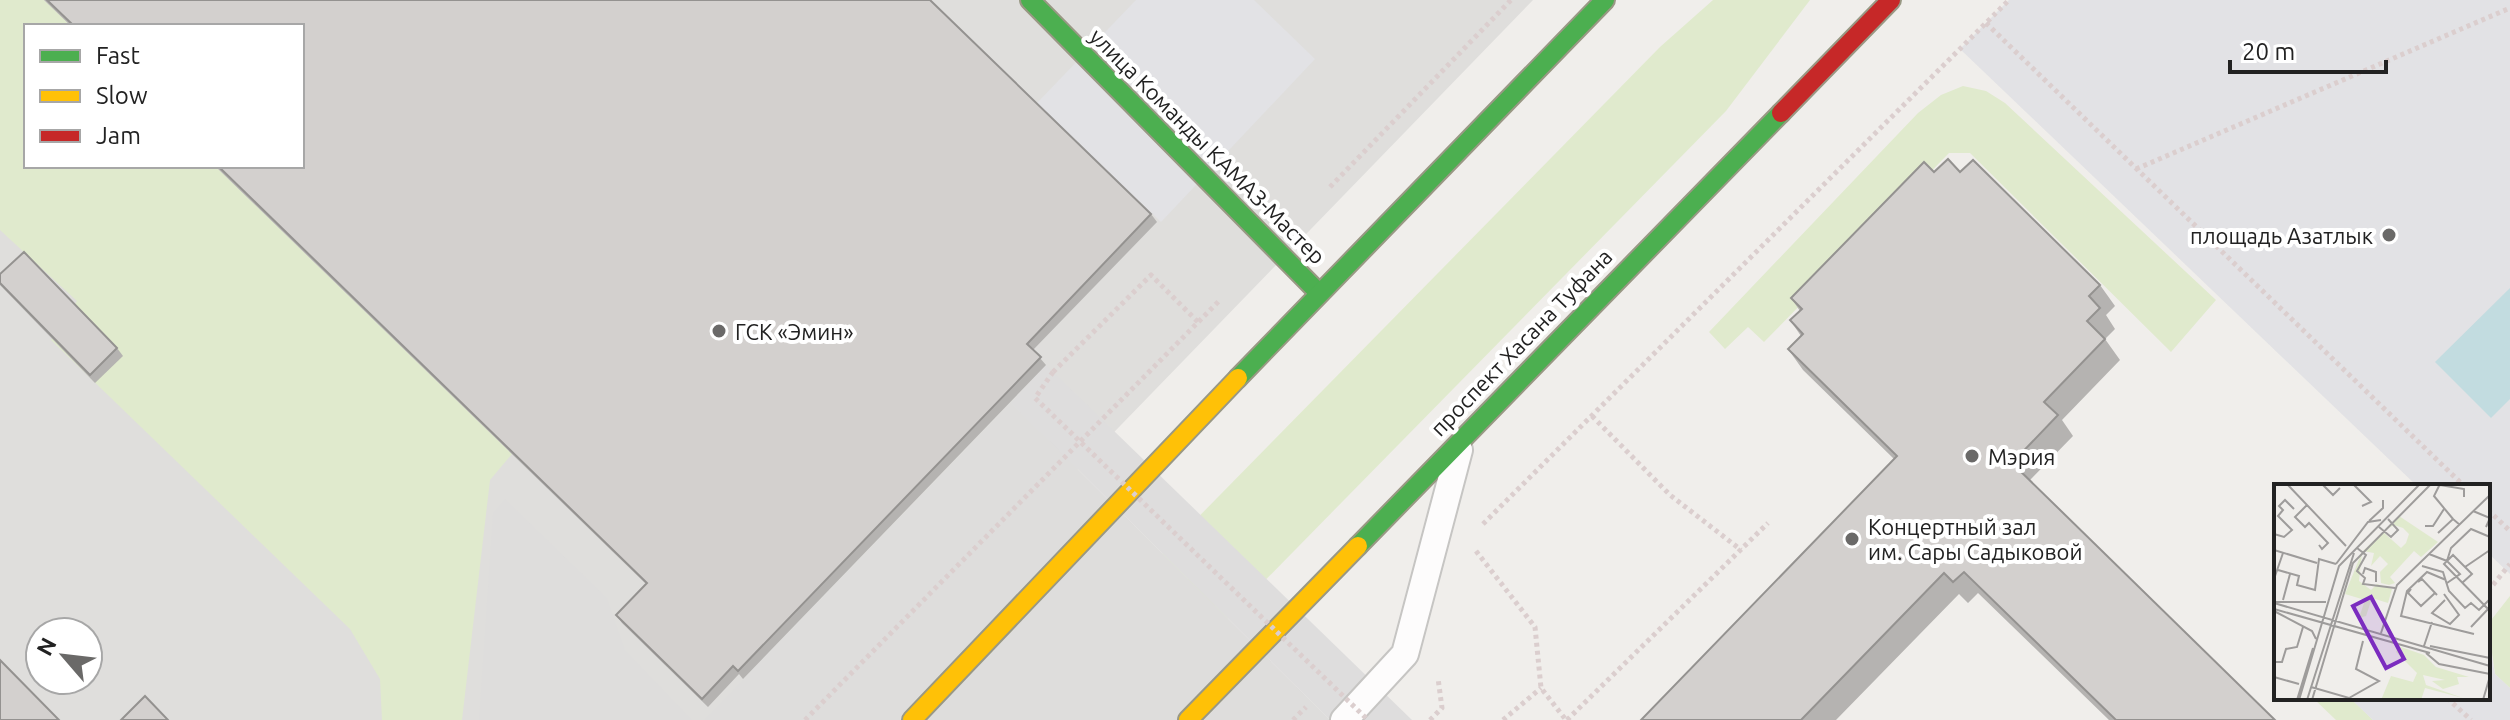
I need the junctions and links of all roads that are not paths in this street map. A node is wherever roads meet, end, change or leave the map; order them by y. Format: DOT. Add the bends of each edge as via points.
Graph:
graph roads {
  1 [pos="1030,0"];
  2 [pos="1605,0"];
  3 [pos="1891,0"];
  4 [pos="1319,293"];
  5 [pos="1462,437"];
  6 [pos="912,720"];
  7 [pos="1188,720"];
  8 [pos="1344,720"];
  1 -- 4 [label="main road, улица Команды КАМАЗ-Мастер"];
  2 -- 4 [label="main road"];
  3 -- 5 [label="main road, проспект Хасана Туфана"];
  4 -- 6 [label="main road"];
  5 -- 7 [label="main road, проспект Хасана Туфана"];
  5 -- 8 [label="lane" via="1405,654"];
}
